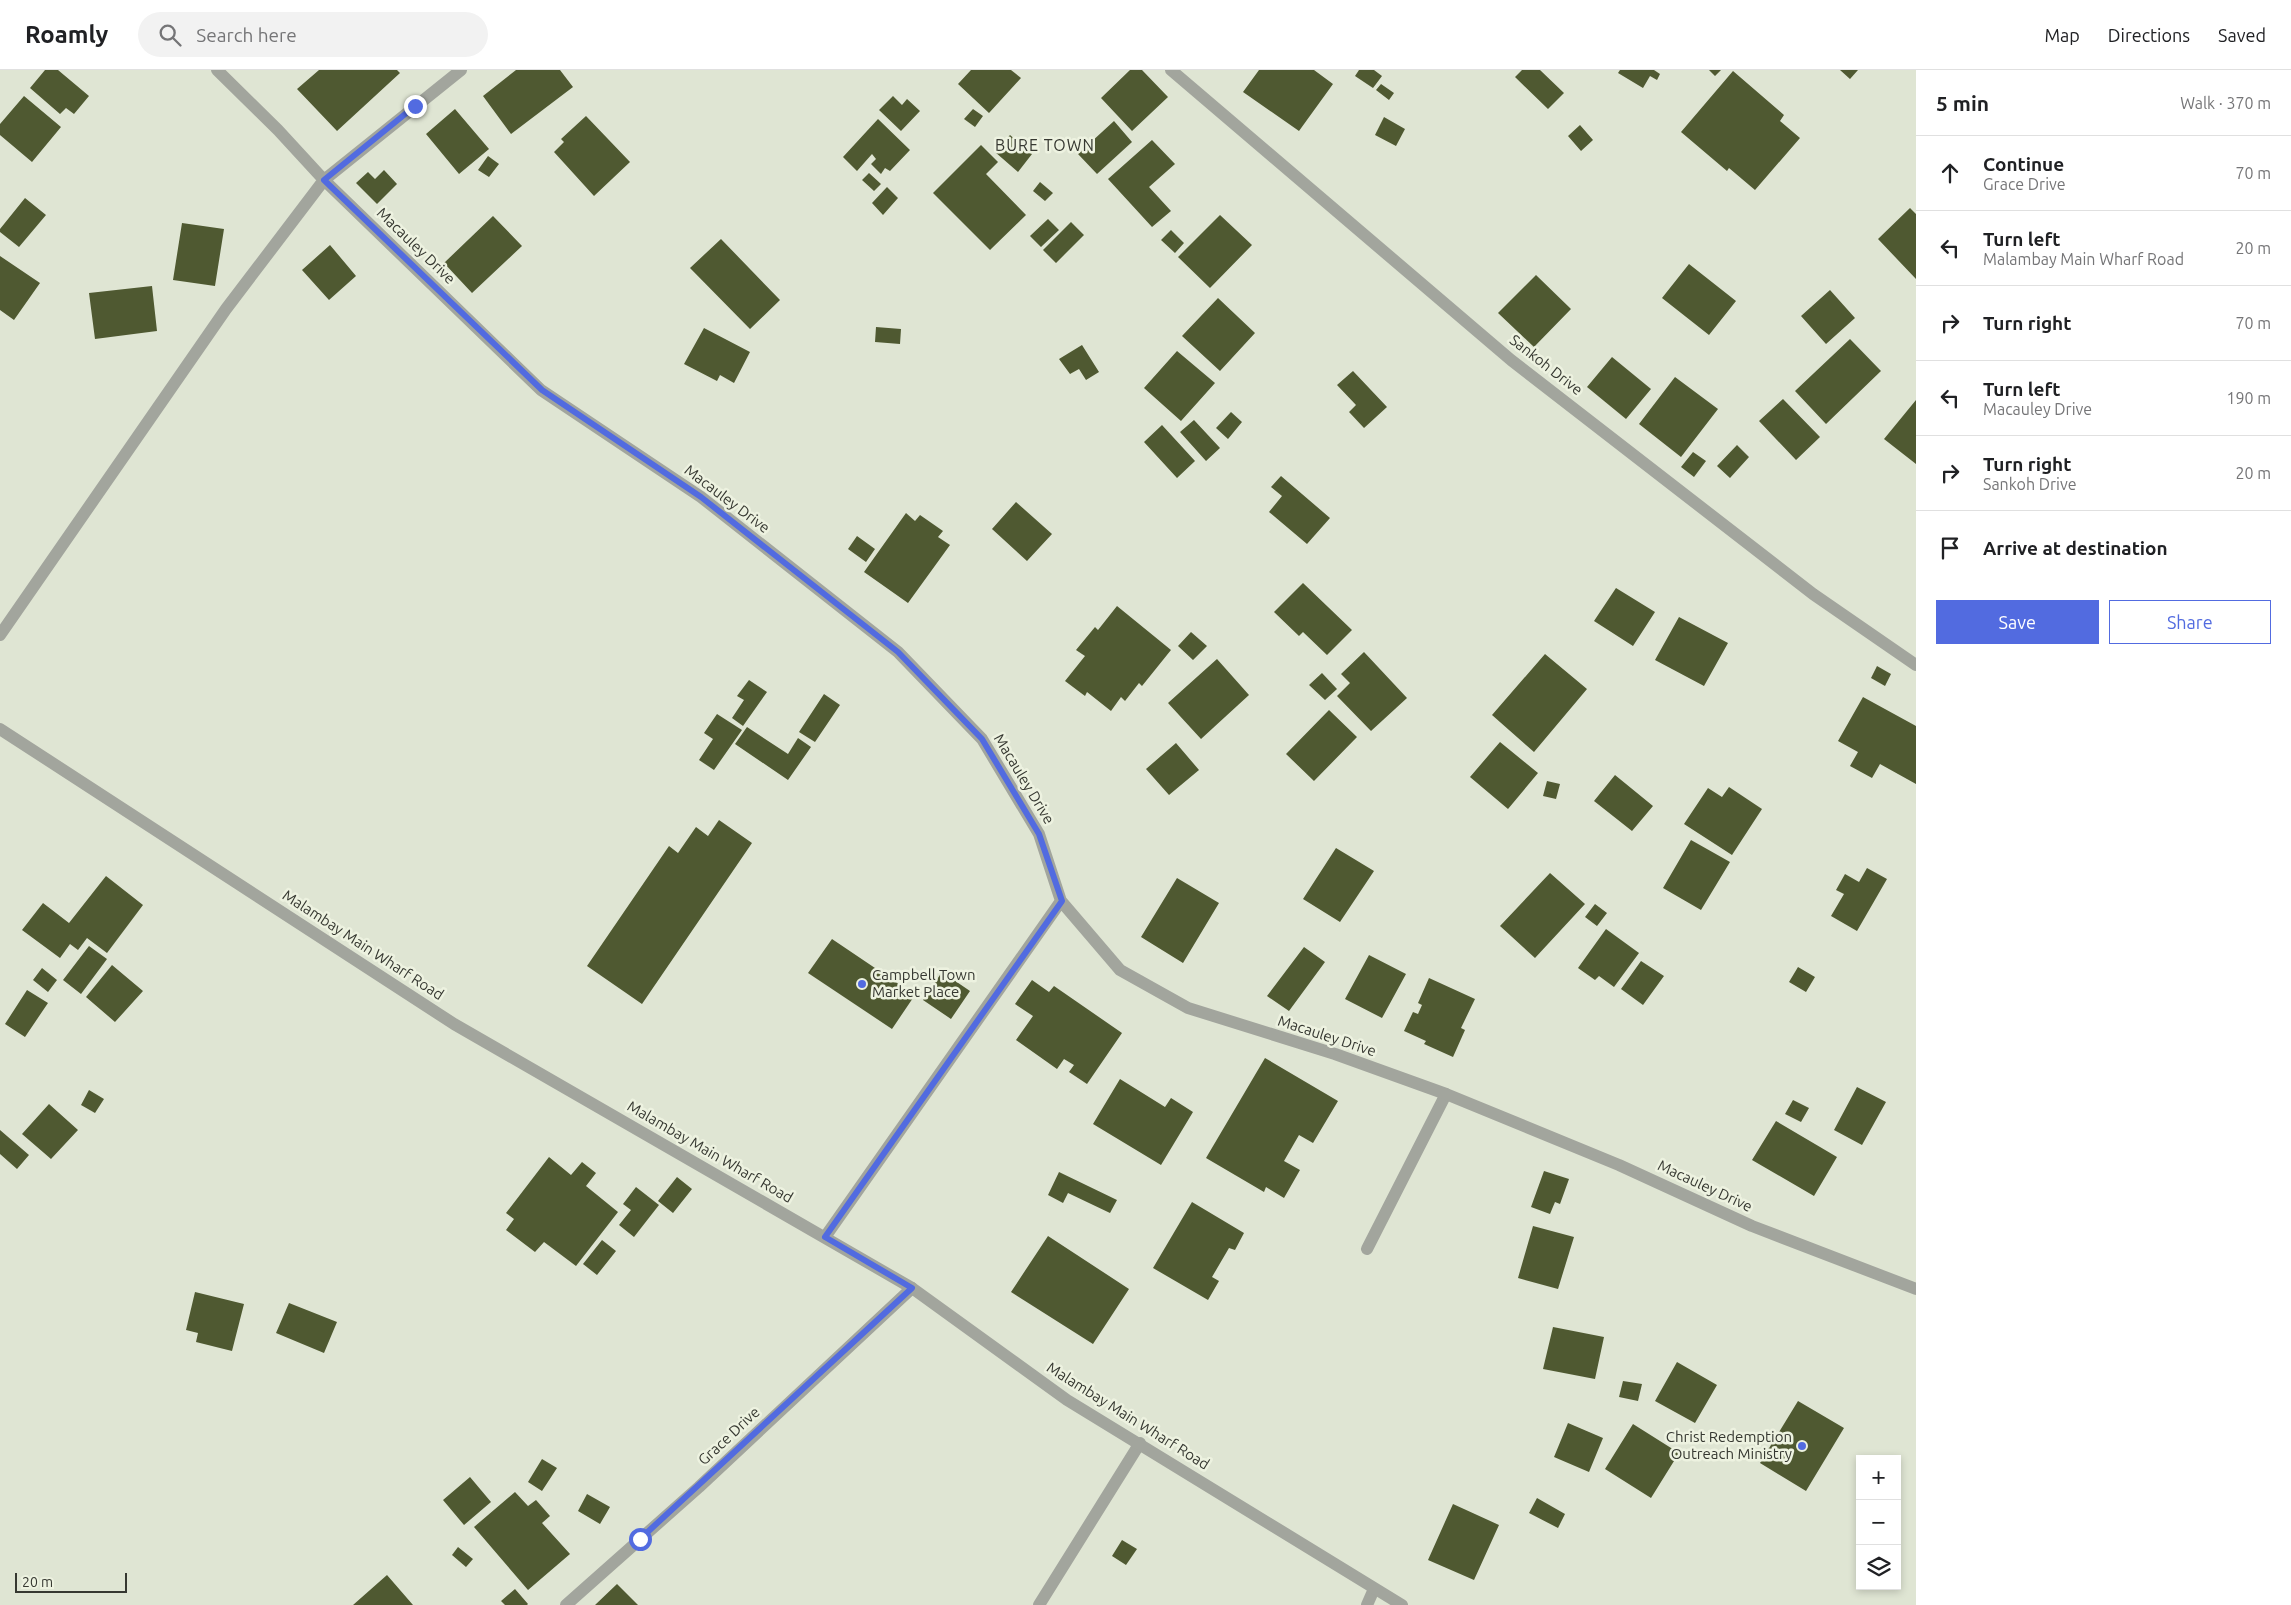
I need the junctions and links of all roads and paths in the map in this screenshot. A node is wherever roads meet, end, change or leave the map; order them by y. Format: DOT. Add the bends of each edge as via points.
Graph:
graph roads {
  1 [pos="217,70"];
  2 [pos="461,70"];
  3 [pos="1172,70"];
  4 [pos="324,180"];
  5 [pos="0,635"];
  6 [pos="1916,666"];
  7 [pos="0,729"];
  8 [pos="1062,901"];
  9 [pos="1446,1094"];
  10 [pos="825,1237"];
  11 [pos="1367,1249"];
  12 [pos="912,1288"];
  13 [pos="1916,1289"];
  14 [pos="1140,1443"];
  15 [pos="1374,1589"];
  16 [pos="566,1605"];
  17 [pos="1039,1605"];
  18 [pos="1366,1605"];
  19 [pos="1402,1605"];
  1 -- 4 [label="street, Macauley Drive"];
  2 -- 4 [label="street"];
  3 -- 6 [label="street, Sankoh Drive" via="1511,360 1813,594"];
  4 -- 5 [label="street" via="226,309"];
  4 -- 8 [label="street, Macauley Drive" via="542,390 701,497 898,652 982,739 1039,834"];
  7 -- 10 [label="street, Malambay Main Wharf Road" via="454,1024"];
  8 -- 9 [label="street, Macauley Drive" via="1120,970 1188,1008 1335,1054"];
  8 -- 10 [label="street"];
  9 -- 11 [label="street"];
  9 -- 13 [label="street, Macauley Drive" via="1619,1165 1752,1226"];
  10 -- 12 [label="street, Malambay Main Wharf Road"];
  12 -- 14 [label="street, Malambay Main Wharf Road" via="1067,1400"];
  12 -- 16 [label="street, Grace Drive" via="699,1487"];
  14 -- 15 [label="street, Malambay Main Wharf Road"];
  14 -- 17 [label="street"];
  15 -- 18 [label="street"];
  15 -- 19 [label="street, Malambay Main Wharf Road"];
}
